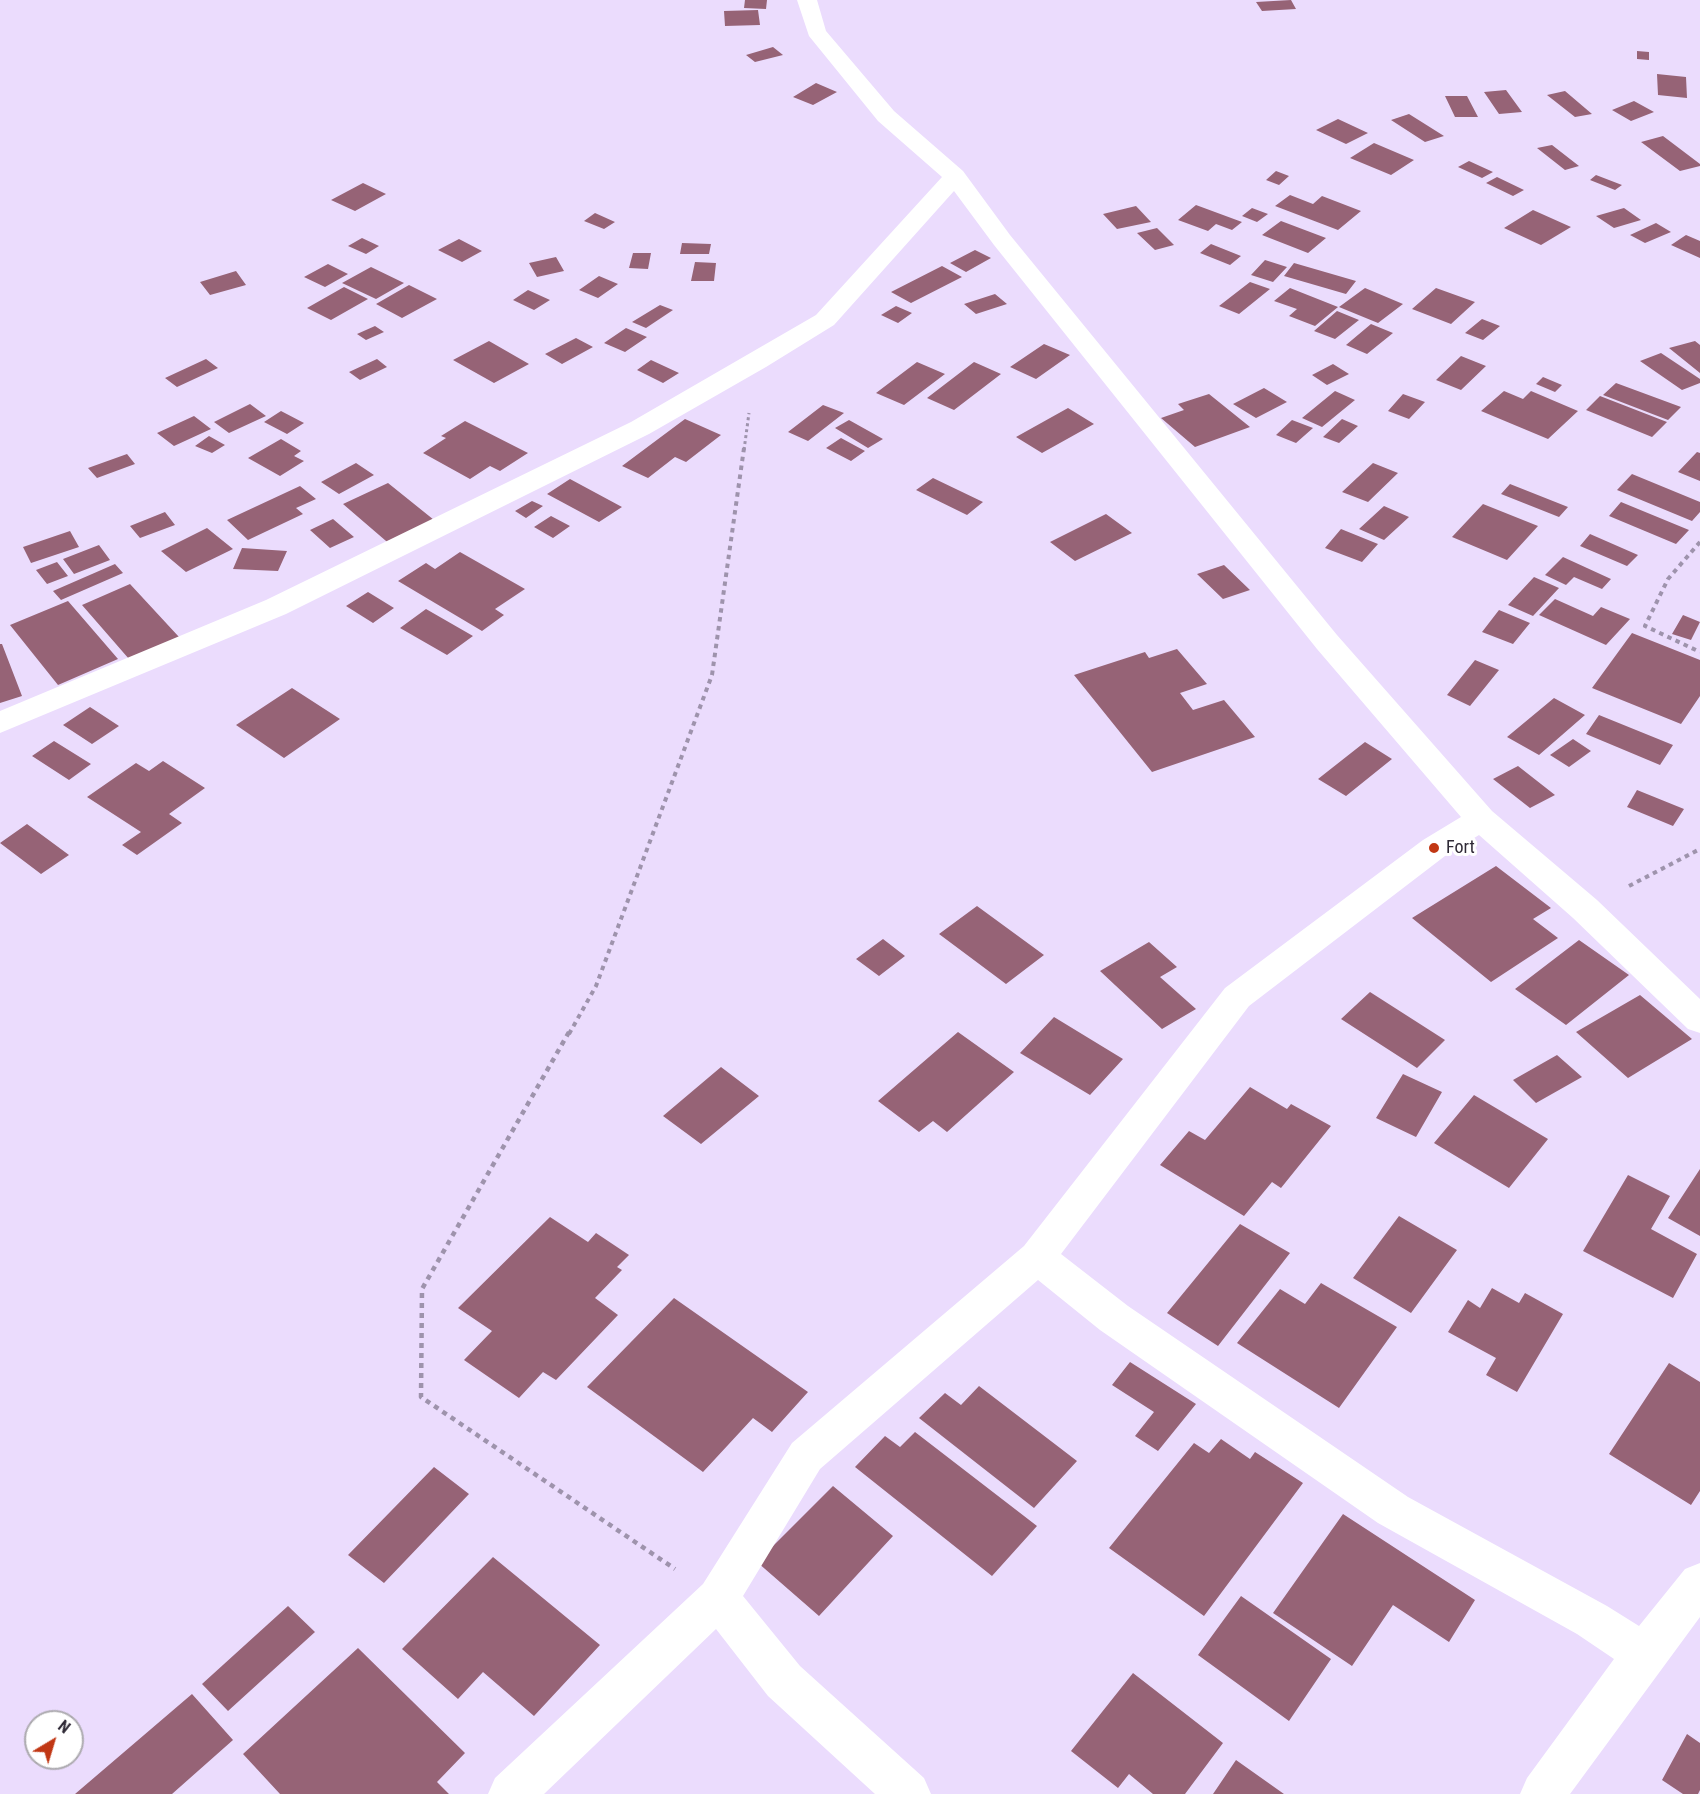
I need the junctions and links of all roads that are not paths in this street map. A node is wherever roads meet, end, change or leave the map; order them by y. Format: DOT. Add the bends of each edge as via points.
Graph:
graph roads {
  1 [pos="807,0"];
  2 [pos="955,176"];
  3 [pos="0,723"];
  4 [pos="1481,819"];
  5 [pos="1700,1020"];
  6 [pos="1037,1257"];
  7 [pos="1700,1583"];
  8 [pos="718,1599"];
  9 [pos="1644,1654"];
  10 [pos="511,1794"];
  11 [pos="908,1794"];
  12 [pos="1543,1794"];
  1 -- 2 [label="street" via="816,32 886,116"];
  2 -- 3 [label="street" via="825,321 757,362 640,428 276,608"];
  2 -- 4 [label="street" via="1002,240 1319,633"];
  4 -- 5 [label="street" via="1585,909"];
  4 -- 6 [label="street" via="1434,848 1237,997"];
  6 -- 8 [label="street" via="806,1456"];
  6 -- 9 [label="street" via="1114,1318 1393,1510 1592,1620"];
  7 -- 9 [label="street"];
  8 -- 10 [label="street"];
  8 -- 11 [label="street" via="784,1681"];
  9 -- 12 [label="street"];
}
